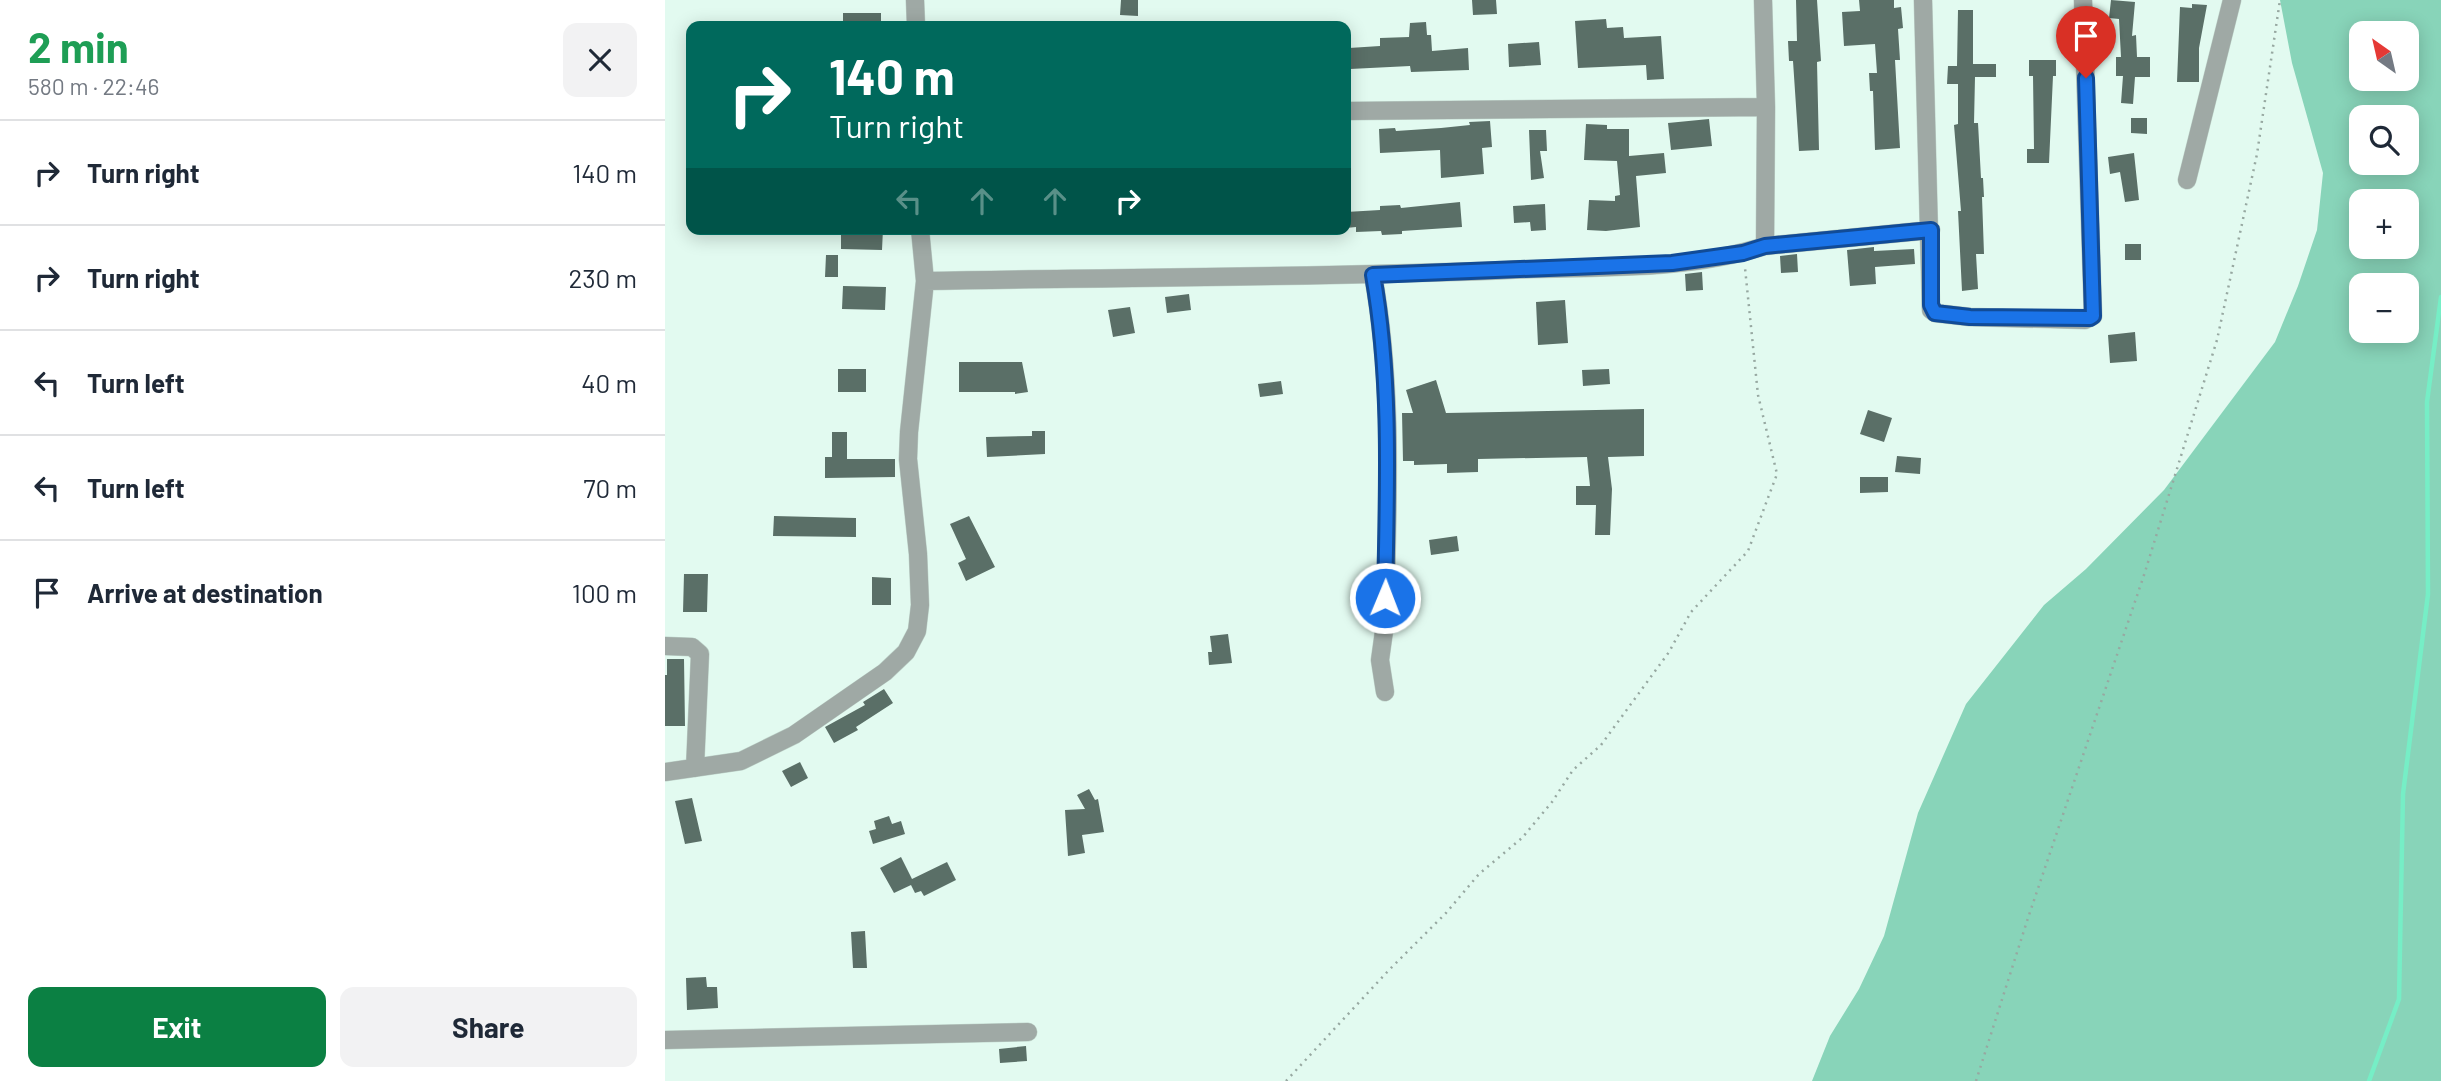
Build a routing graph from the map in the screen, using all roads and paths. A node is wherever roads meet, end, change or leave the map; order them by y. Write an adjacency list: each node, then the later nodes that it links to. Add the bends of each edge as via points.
1 (915, 0): 7 (street)
2 (1763, 0): 8 (street)
3 (1923, 0): 11 (street)
4 (2083, 0): 11 (street, via 2093,316 2085,320 2032,319 1935,313 1931,305)
5 (2232, 0): 10 (street)
6 (2280, 0): 24 (path, via 2257,154 2217,340)
7 (916, 21)
8 (1766, 107): 9 (street); 13 (street)
9 (1351, 111)
10 (2187, 180)
11 (1931, 230): 13 (street)
12 (921, 235): 16 (street)
13 (1765, 246): 14 (street)
14 (1743, 253): 15 (street, via 1655,264); 23 (path, via 1758,395 1777,474 1748,551 1691,612 1669,652 1601,745 1573,770 1522,838 1479,874)
15 (1373, 275): 16 (street); 18 (street, via 1386,388 1385,624 1380,660)
16 (925, 281): 19 (street, via 908,445 918,554 917,631 906,652 885,672 794,735 741,761)
17 (665, 646): 19 (street, via 692,647 700,654)
18 (1385, 692)
19 (695, 768): 20 (street)
20 (665, 772)
21 (1028, 1032): 22 (street)
22 (665, 1041)
23 (1286, 1081)
24 (1976, 1081)

